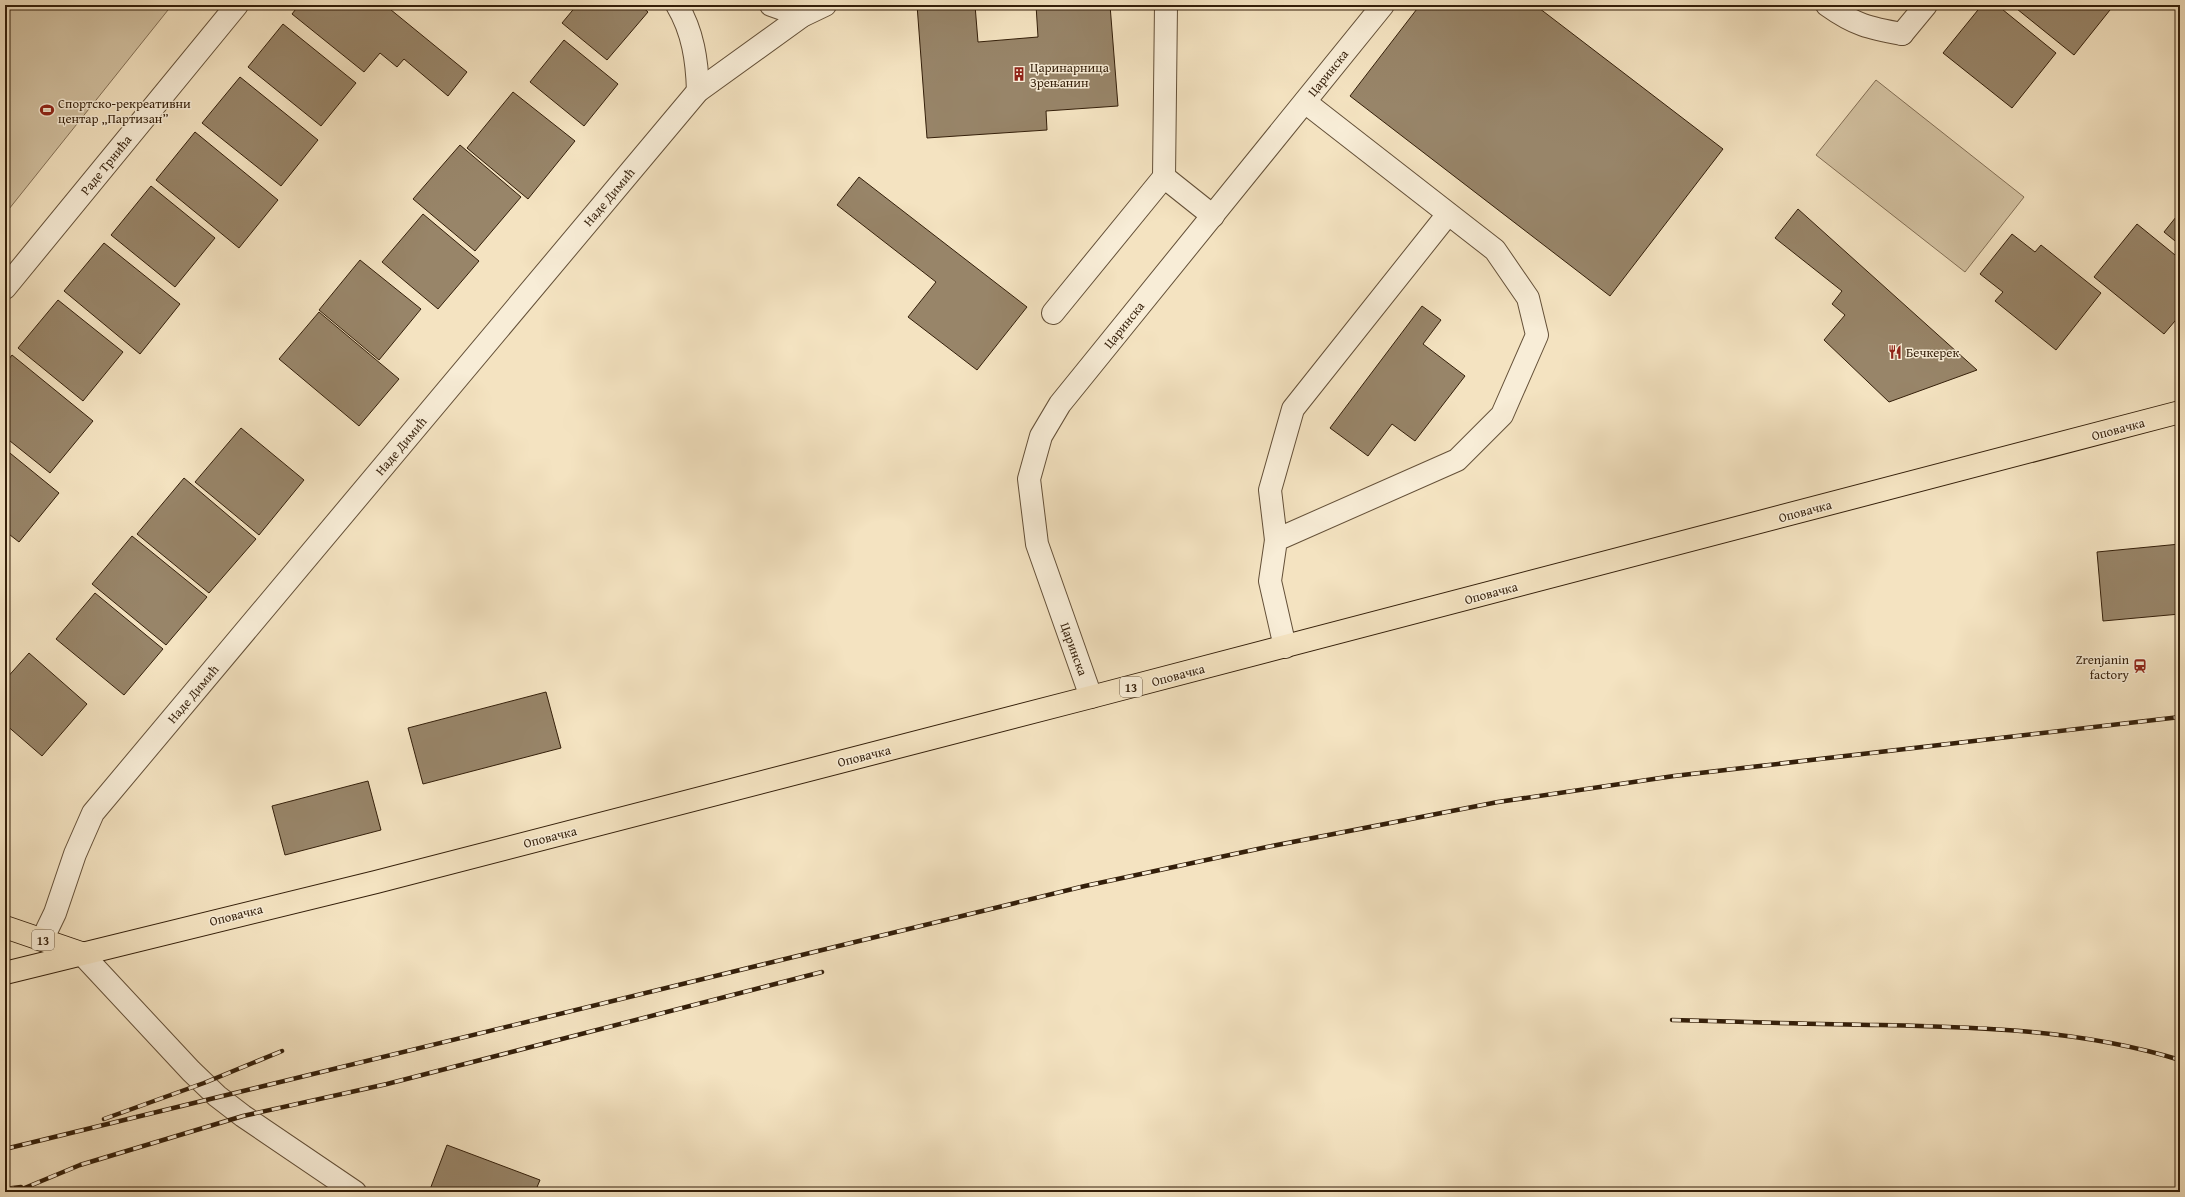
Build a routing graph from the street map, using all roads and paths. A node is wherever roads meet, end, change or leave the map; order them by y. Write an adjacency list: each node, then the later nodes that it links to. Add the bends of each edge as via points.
1 (237, 5): 15 (street, Раде Трнића)
2 (676, 5): 10 (street, via 686,20 697,58)
3 (771, 5): 9 (street)
4 (825, 5): 9 (street, Наде Димић)
5 (1166, 5): 12 (street)
6 (1383, 5): 11 (street, Царинска)
7 (1827, 5): 8 (street, via 1866,28 1902,34)
8 (1926, 5)
9 (802, 16): 10 (street, Наде Димић)
10 (698, 91): 22 (street, Наде Димић, via 93,813 75,854 55,913)
11 (1305, 102): 13 (street); 14 (street, Царинска)
12 (1164, 177): 14 (street); 16 (street)
13 (1448, 214): 18 (street, via 1293,409 1270,490); 18 (street, via 1494,250 1528,298 1537,335 1502,415 1457,460)
14 (1213, 216): 20 (street, Царинска, via 1060,404 1041,436 1029,479 1037,544)
15 (5, 288)
16 (1053, 313)
17 (2180, 412): 19 (main road, Оповачка / 13)
18 (1276, 540): 19 (street, via 1270,581)
19 (1285, 647): 20 (main road, Оповачка / 13)
20 (1091, 697): 23 (main road, Оповачка / 13, via 391,878)
21 (5, 927): 22 (main road, 13)
22 (42, 940): 23 (main road, 13)
23 (81, 953): 24 (main road, 13); 25 (street, via 217,1096)
24 (5, 973)
25 (355, 1192)

